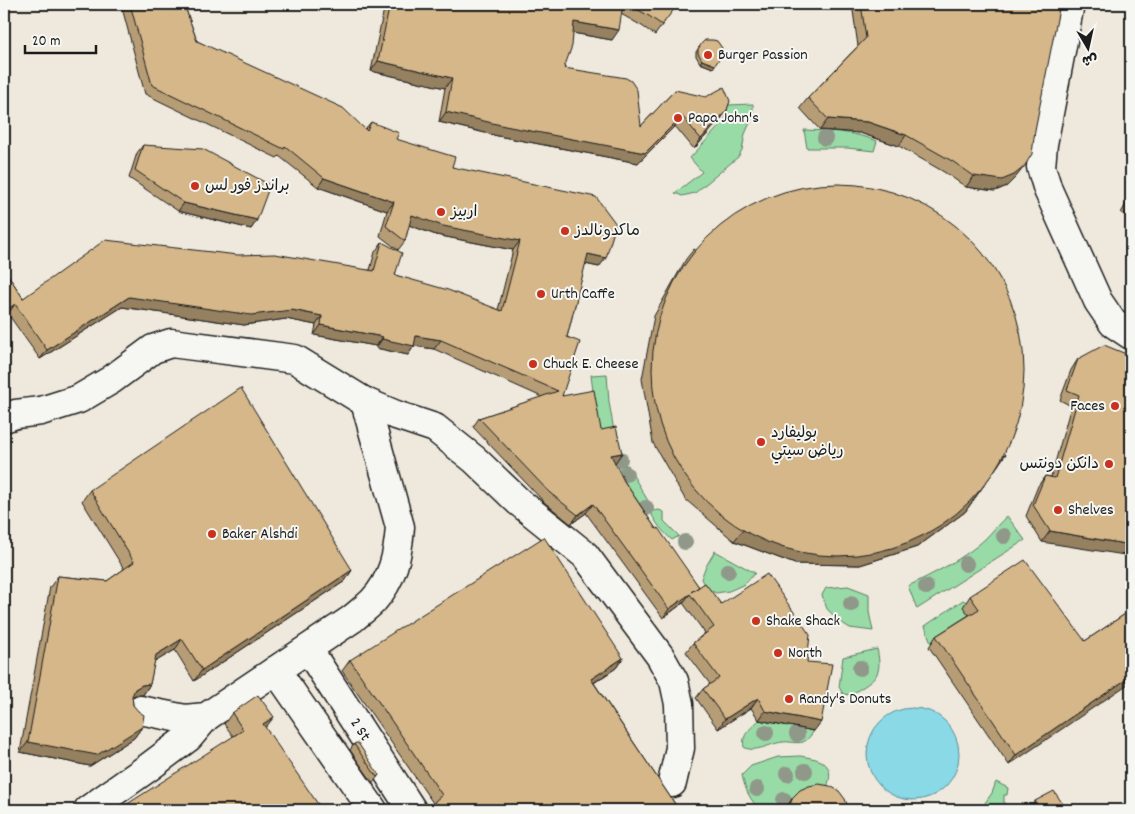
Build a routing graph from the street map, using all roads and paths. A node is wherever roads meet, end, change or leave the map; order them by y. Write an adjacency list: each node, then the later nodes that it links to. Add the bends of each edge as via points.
1 (1070, 4): 2 (street, via 1041,167 1048,190 1098,301 1113,323)
2 (1131, 336)
3 (365, 402): 4 (street, via 295,359 171,343 153,349 79,399); 5 (street, via 400,527 399,547 394,567 373,601); 9 (street, via 435,428 585,555 660,656 674,681 679,704 680,748)
4 (4, 418)
5 (308, 649): 6 (street); 12 (street, 2 St)
6 (276, 670): 8 (street); 11 (street)
7 (140, 710): 8 (street, via 185,718)
8 (206, 717): 10 (street, via 189,737)
9 (672, 783)
10 (88, 810)
11 (373, 810)
12 (412, 810)

